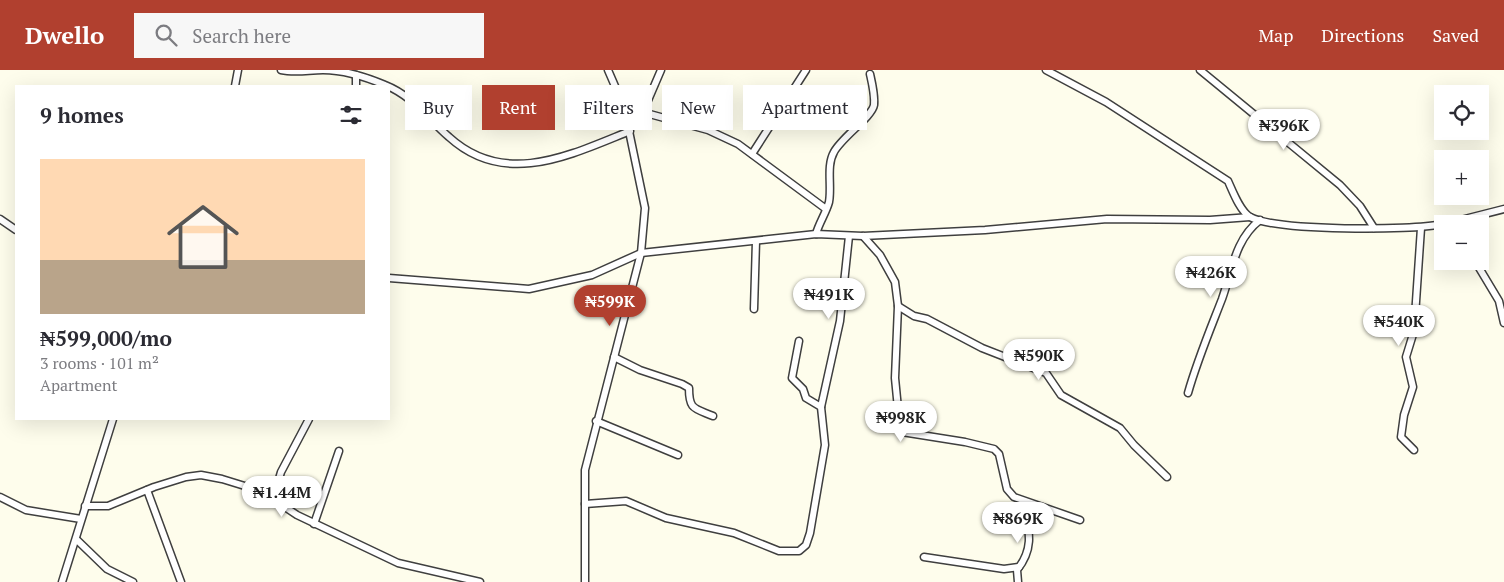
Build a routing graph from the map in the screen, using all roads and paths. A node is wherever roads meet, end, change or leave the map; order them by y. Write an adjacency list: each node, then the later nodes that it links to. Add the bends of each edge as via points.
1 (238, 70): 10 (street)
2 (281, 70): 9 (street, via 324,70)
3 (608, 70): 13 (street)
4 (661, 70): 15 (street)
5 (806, 70): 18 (street)
6 (1046, 70): 22 (street, via 1106,102 1228,181)
7 (1200, 70): 26 (street, via 1340,185 1360,206)
8 (870, 74): 19 (street, via 874,103 866,118 853,128 834,152)
9 (356, 75): 11 (street); 12 (street)
10 (235, 85)
11 (356, 85)
12 (387, 85)
13 (615, 85)
14 (390, 87): 17 (street, via 410,99 462,149 504,164 529,164 570,155)
15 (652, 90)
16 (652, 115): 18 (street, via 708,130)
17 (630, 131): 33 (street, via 645,208)
18 (752, 154): 19 (street)
19 (826, 209): 29 (street)
20 (1504, 209): 21 (street)
21 (1481, 215)
22 (1250, 217): 24 (street); 31 (street, via 1107,219)
23 (0, 219): 28 (street)
24 (1260, 220): 26 (street); 41 (street, via 1251,226 1232,262)
25 (1434, 226): 27 (street)
26 (1374, 228): 27 (street)
27 (1421, 228): 47 (street, via 1414,332 1406,357 1414,387 1404,415 1401,437)
28 (15, 229)
29 (816, 234): 30 (street); 32 (street)
30 (849, 236): 31 (street); 42 (street, via 840,321)
31 (863, 236): 36 (street, via 890,270)
32 (756, 241): 33 (street); 37 (street)
33 (641, 253): 35 (street, via 592,275 529,288); 40 (street)
34 (1480, 270): 38 (street, via 1498,301)
35 (390, 278)
36 (898, 306): 50 (street, via 982,348 1046,373 1061,395 1120,428); 54 (street, via 895,378 900,428 906,434 939,437 994,449 999,454 1007,489)
37 (754, 309)
38 (1504, 324)
39 (799, 341): 42 (street, via 792,378 803,389 806,398)
40 (614, 357): 43 (street, via 653,376 682,384 688,388 689,403 693,408); 46 (street)
41 (1188, 394)
42 (820, 407): 55 (street, via 825,430 822,468 810,534 806,545 799,551 780,551 734,533 666,518 626,501)
43 (713, 416)
44 (113, 420): 56 (street)
45 (308, 420): 53 (street, via 281,472)
46 (596, 421): 49 (street); 55 (street, via 585,470)
47 (1414, 450)
48 (339, 451): 59 (street)
49 (678, 454)
50 (1167, 477)
51 (148, 490): 53 (street, via 201,475 248,487); 56 (street, via 108,506); 65 (street)
52 (0, 497): 57 (street, via 26,510)
53 (273, 499): 59 (street)
54 (1023, 501): 58 (street); 62 (street, via 1031,535 1024,562)
55 (585, 504): 67 (street)
56 (85, 506): 57 (street)
57 (81, 519): 60 (street)
58 (1080, 520)
59 (314, 524): 66 (street, via 398,562)
60 (77, 540): 63 (street); 64 (street, via 107,569)
61 (924, 557): 62 (street, via 1004,569)
62 (1019, 568): 68 (street)
63 (62, 582)
64 (133, 582)
65 (181, 582)
66 (480, 582)
67 (585, 582)
68 (1018, 582)

